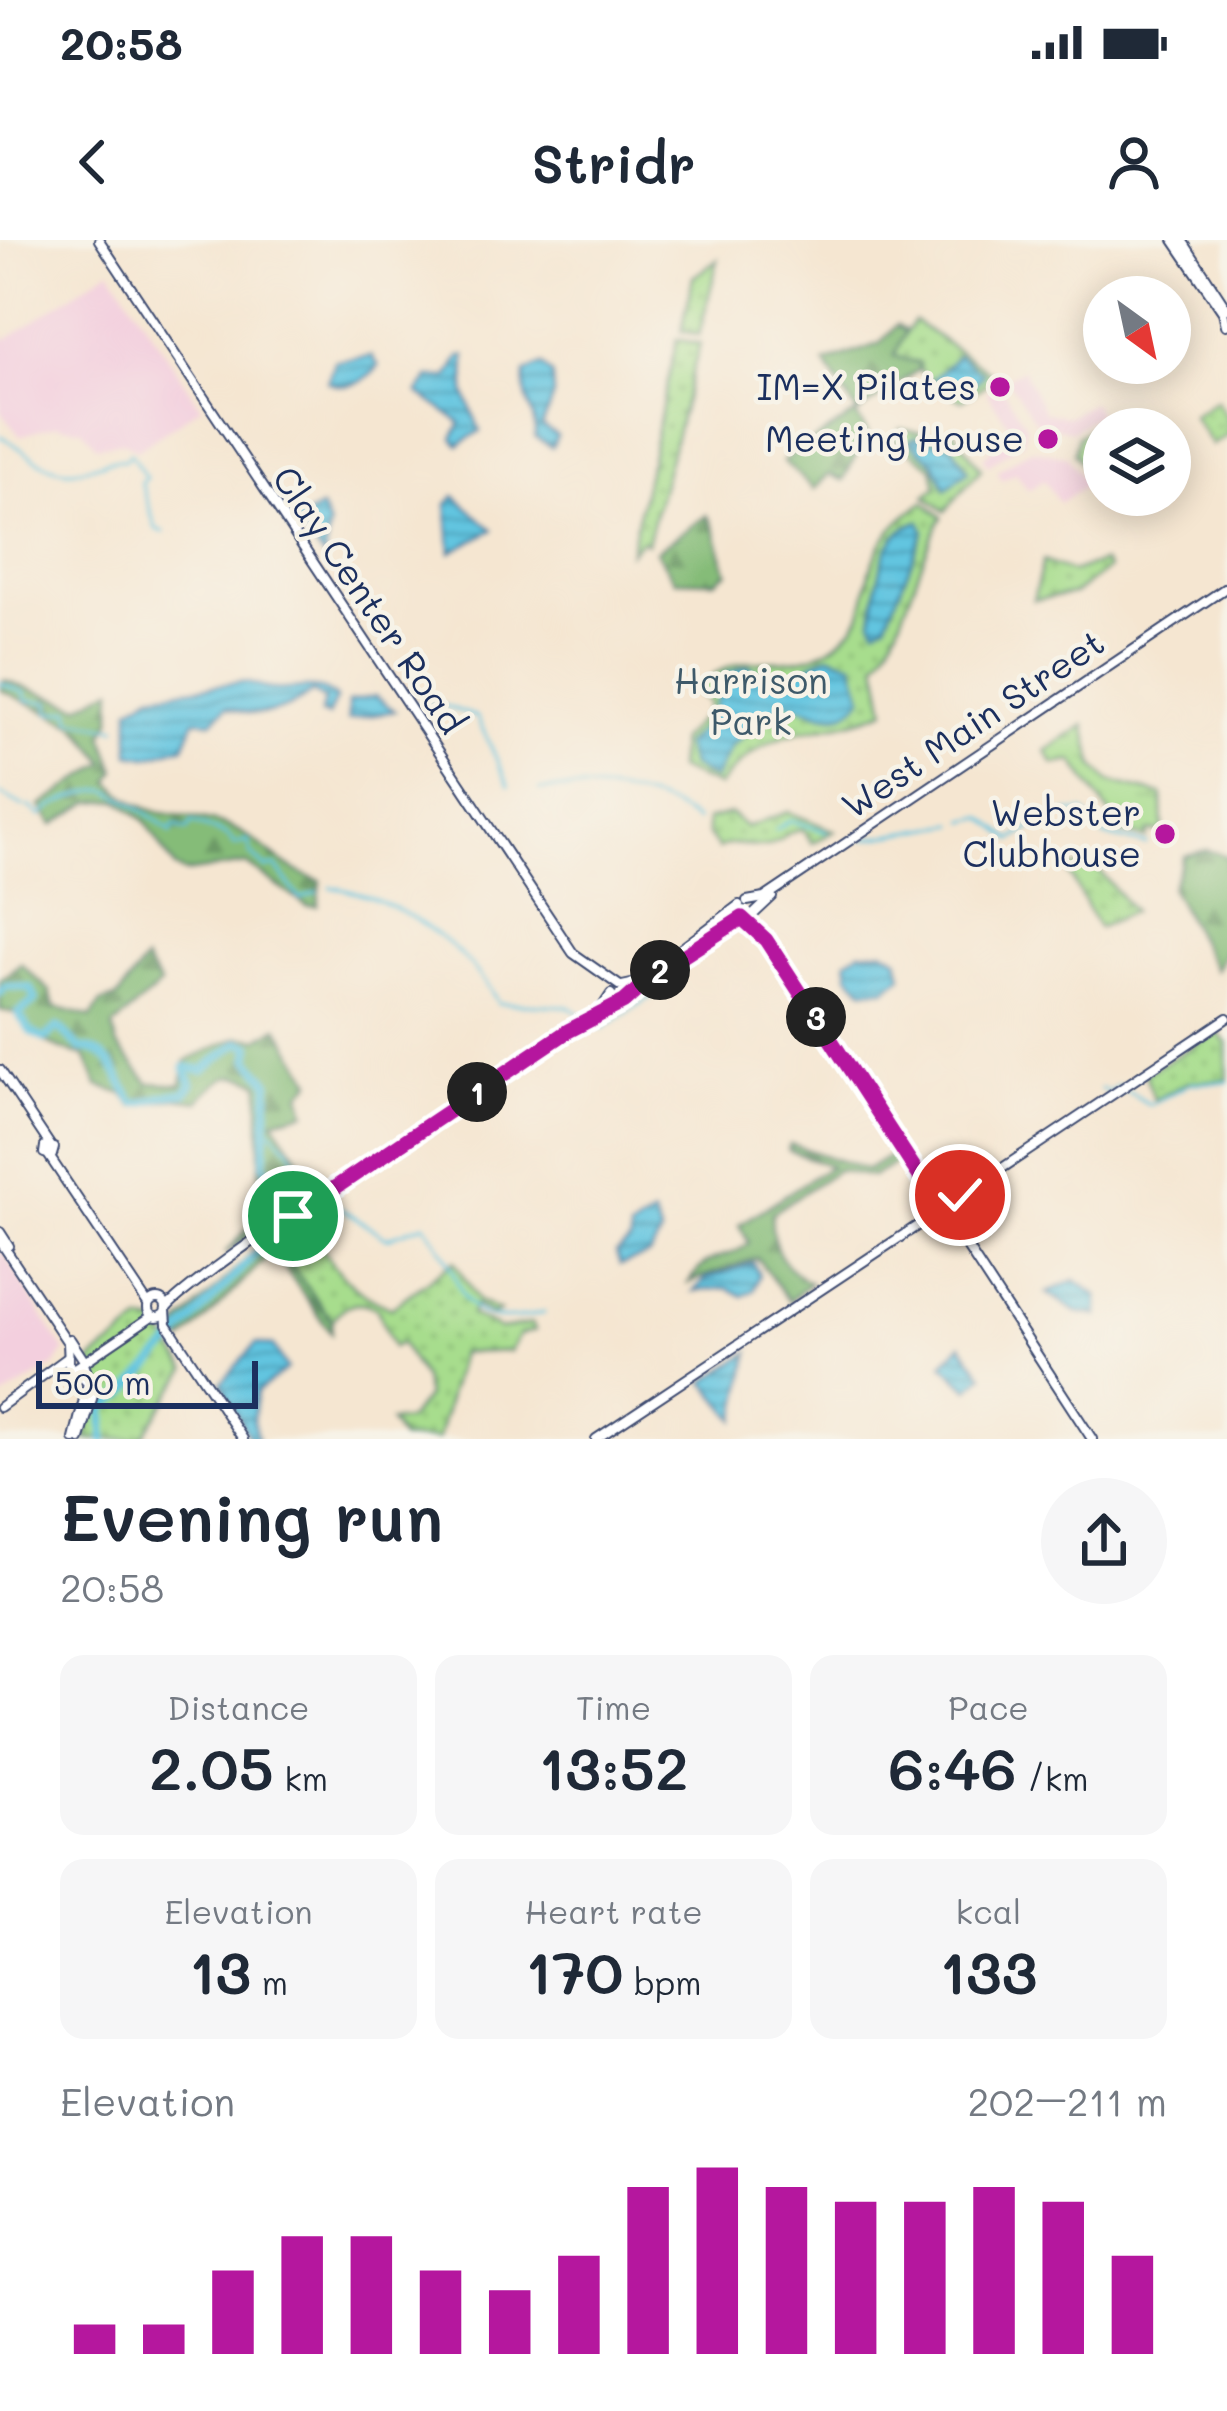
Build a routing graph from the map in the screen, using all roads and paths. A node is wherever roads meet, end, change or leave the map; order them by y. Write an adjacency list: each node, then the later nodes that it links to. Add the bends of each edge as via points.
1 (99, 240): 10 (street, Clay Center Road, via 573,953)
2 (1178, 240): 3 (street); 4 (street)
3 (1227, 309)
4 (1226, 326)
5 (1227, 590): 6 (street, West Main Street, via 761,900); 7 (street, West Main Street)
6 (743, 903): 7 (street); 8 (street); 10 (street, West Main Street, via 638,982)
7 (755, 913): 8 (street, West Main Street); 9 (street)
8 (743, 918): 9 (street); 11 (street, West Main Street)
9 (758, 930): 15 (street)
10 (616, 989): 11 (street, Clay Center Road); 11 (street); 13 (street, West Main Street)
11 (624, 1001): 13 (street, West Main Street)
12 (1227, 1018): 15 (street)
13 (587, 1020): 17 (street, West Main Street)
14 (0, 1073): 19 (street)
15 (941, 1209): 24 (street); 27 (street)
16 (0, 1232): 22 (street)
17 (264, 1233): 19 (street, West Main Street); 20 (street, West Main Street)
18 (0, 1241): 22 (street)
19 (153, 1307): 20 (street); 21 (street); 22 (street, West Main Street)
20 (166, 1309): 21 (street)
21 (171, 1333): 26 (street)
22 (76, 1360): 23 (street, West Main Street); 25 (street, via 94,1394)
23 (0, 1409)
24 (600, 1437)
25 (77, 1439)
26 (240, 1439)
27 (1089, 1439)

